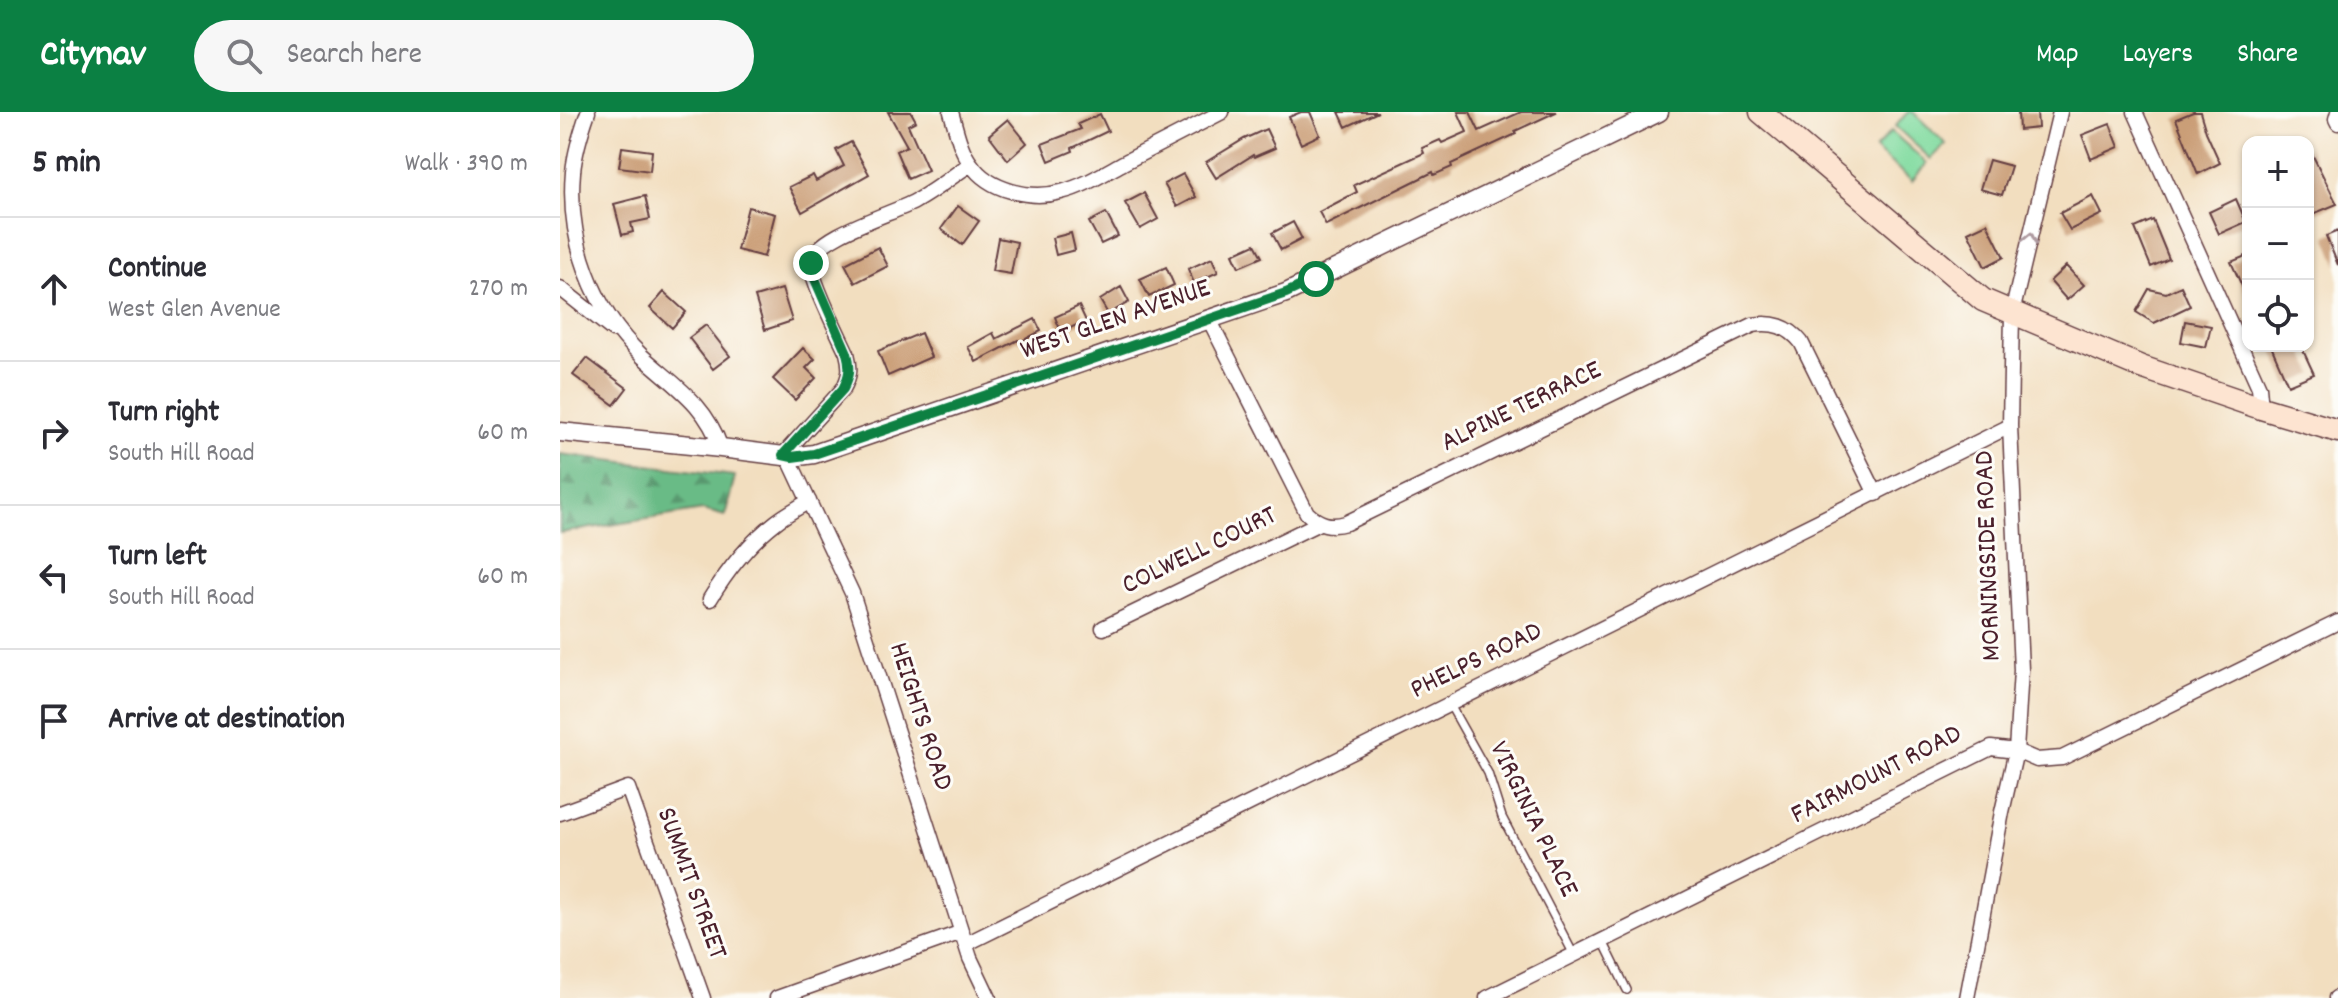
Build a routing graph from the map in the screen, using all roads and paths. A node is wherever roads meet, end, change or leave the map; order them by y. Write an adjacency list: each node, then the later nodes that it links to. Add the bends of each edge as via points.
1 (588, 112): 14 (street, via 573,170 574,224 594,289)
2 (951, 112): 10 (street)
3 (1222, 112): 10 (street, via 1064,192 1013,191)
4 (1659, 112): 13 (street, WEST GLEN AVENUE, via 1286,293)
5 (1761, 112): 12 (main road, via 1983,300)
6 (2060, 112): 12 (street, MORNINGSIDE ROAD, one-way to 6)
7 (2135, 112): 15 (street, via 2259,387)
8 (2338, 112): 9 (street)
9 (2338, 123)
10 (970, 164): 20 (street, via 934,191 846,232 813,255 812,272 847,353 849,378)
11 (560, 288): 14 (street)
12 (2012, 313): 15 (main road, via 2141,367); 16 (street, MORNINGSIDE ROAD)
13 (1209, 319): 20 (street, WEST GLEN AVENUE, via 814,454); 23 (street, via 1307,513)
14 (631, 345): 19 (street, via 707,416)
15 (2261, 408): 17 (main road)
16 (2010, 426): 21 (street, PHELPS ROAD); 28 (street, MORNINGSIDE ROAD, via 2021,670)
17 (2338, 431)
18 (560, 432): 19 (street, WEST GLEN AVENUE)
19 (721, 448): 20 (street, WEST GLEN AVENUE)
20 (786, 456): 22 (street, HEIGHTS ROAD)
21 (1876, 494): 23 (street, ALPINE TERRACE, via 1801,342 1789,330 1766,323 1346,523); 27 (street, PHELPS ROAD)
22 (809, 501): 24 (street, via 757,539); 30 (street, HEIGHTS ROAD, via 852,593)
23 (1319, 523): 26 (street, COLWELL COURT)
24 (710, 599)
25 (2338, 622): 28 (street, FAIRMOUNT ROAD, via 2062,758 2037,760)
26 (1103, 628)
27 (1450, 705): 30 (street, PHELPS ROAD); 32 (lane, VIRGINIA PLACE)
28 (2016, 751): 31 (street, FAIRMOUNT ROAD, via 1991,748); 38 (street, MORNINGSIDE ROAD)
29 (560, 813): 34 (street, SUMMIT STREET, via 628,788)
30 (964, 938): 35 (street, PHELPS ROAD); 36 (street, HEIGHTS ROAD)
31 (1603, 941): 32 (street, FAIRMOUNT ROAD); 33 (lane)
32 (1574, 955): 37 (street, FAIRMOUNT ROAD)
33 (1627, 990)
34 (703, 998)
35 (777, 998)
36 (989, 998)
37 (1487, 998)
38 (1967, 998)

